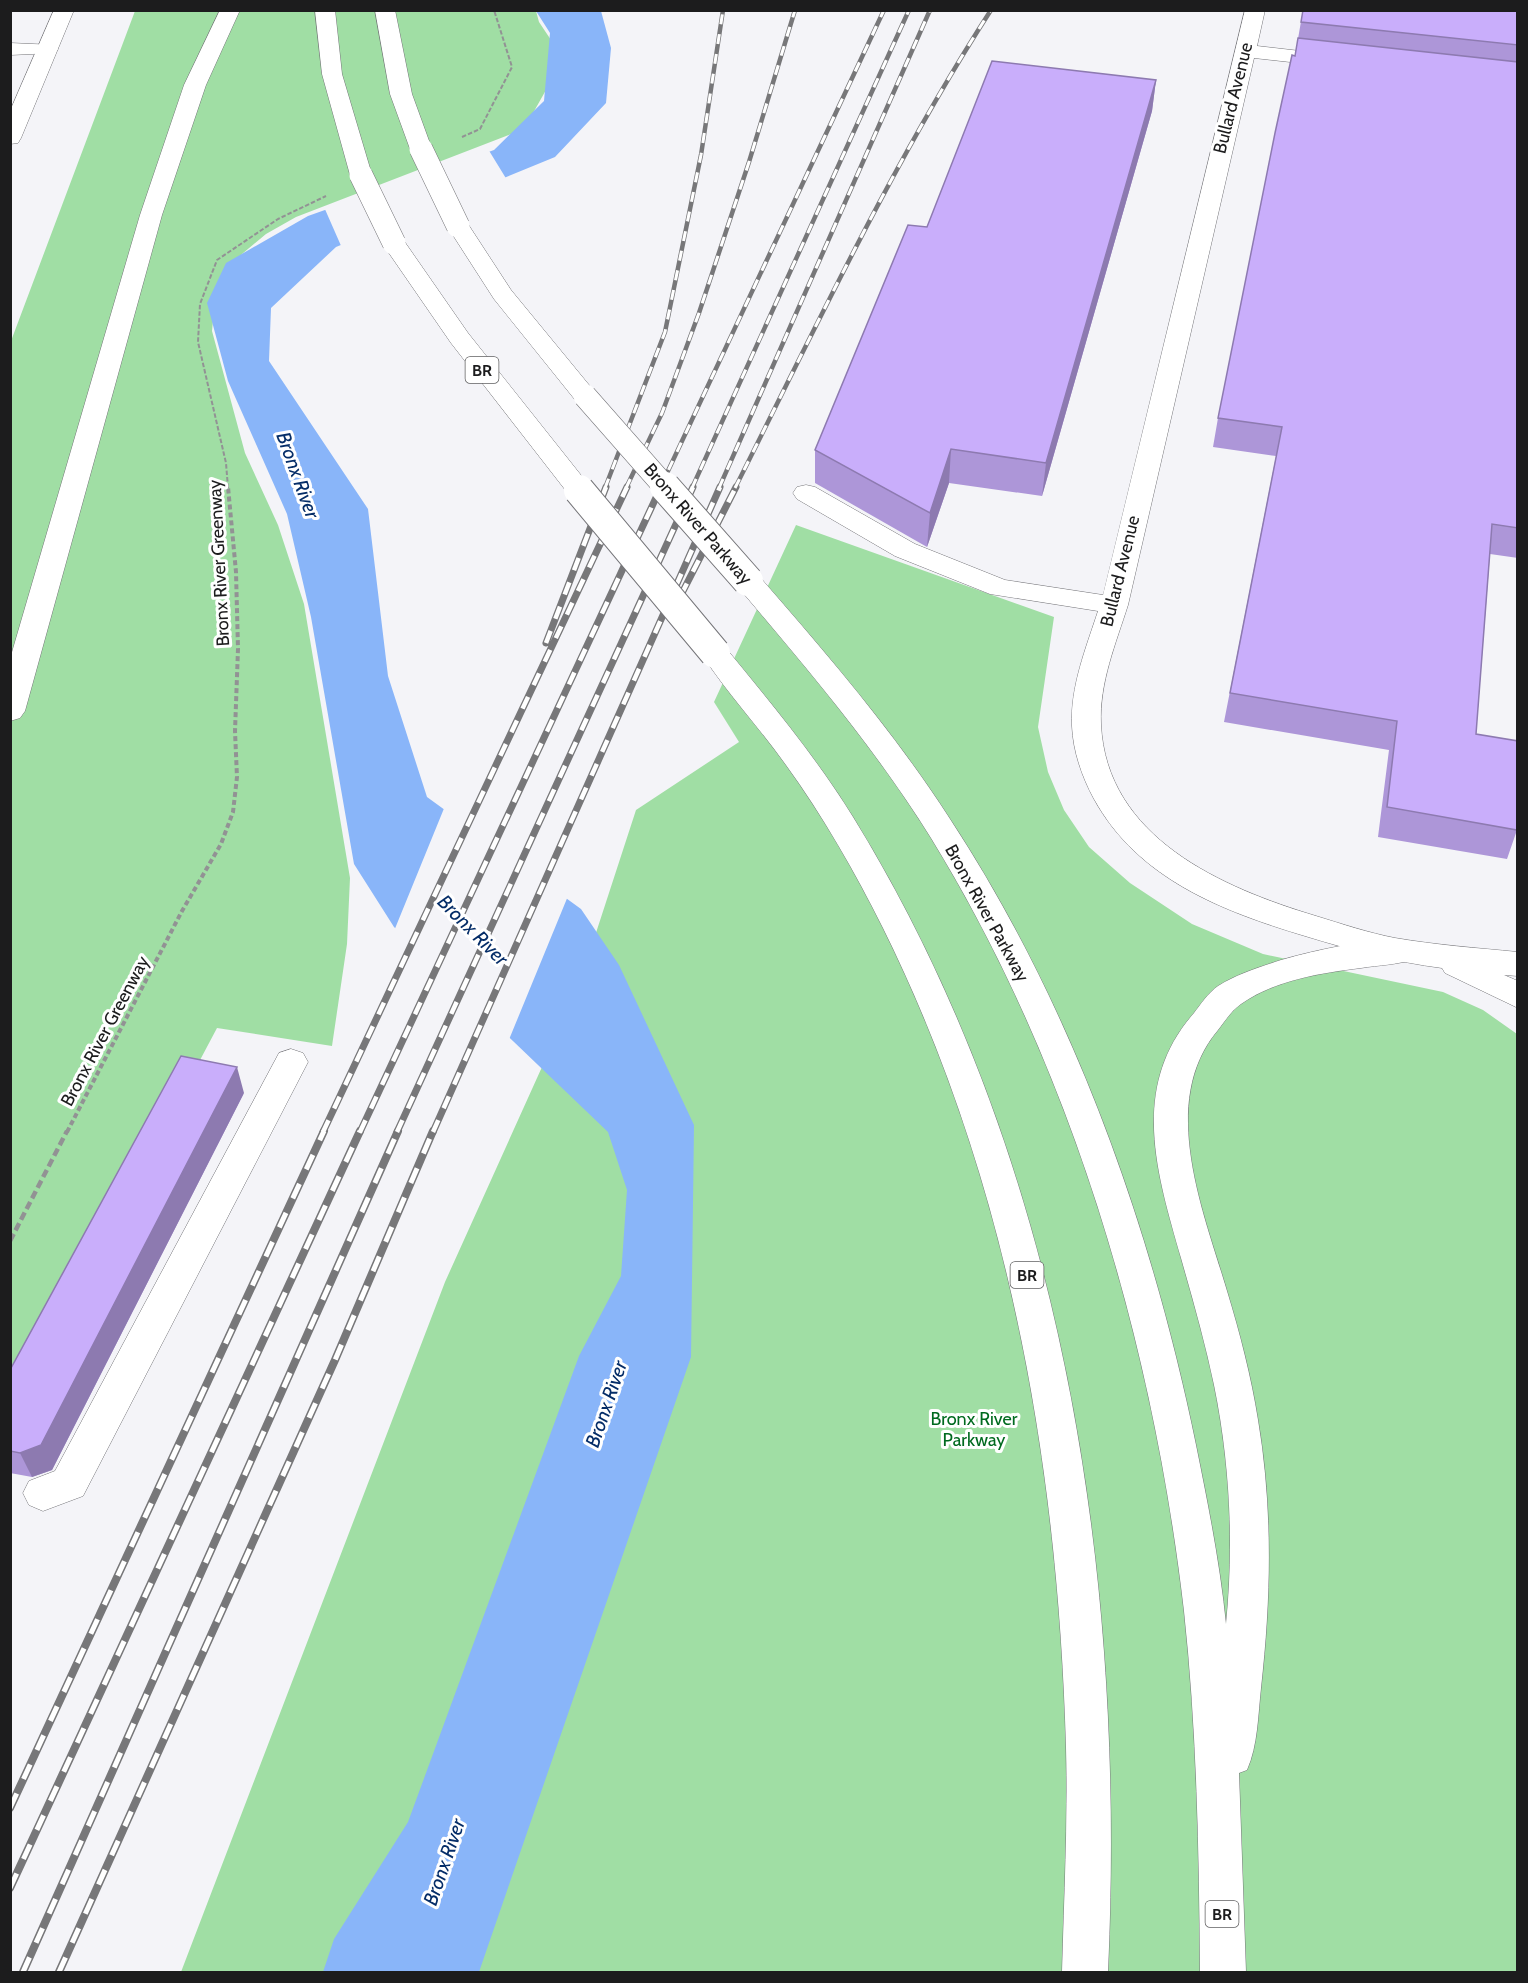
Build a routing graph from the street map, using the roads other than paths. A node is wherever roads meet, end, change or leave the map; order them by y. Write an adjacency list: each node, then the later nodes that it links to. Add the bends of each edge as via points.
1 (64, 10): 7 (main road)
2 (230, 10): 13 (main road, via 195,85 151,215)
3 (325, 10): 20 (main road, BR, bridge, via 332,74 361,176 394,243 465,348 801,763 881,893 946,1025 1004,1189 1028,1279 1050,1375 1067,1484 1086,1721 1088,1858)
4 (385, 10): 19 (main road, Bronx River Parkway / BR, bridge, via 401,94 421,149 458,226 502,294 877,736 962,864 1036,1006 1106,1177 1162,1370 1201,1594)
5 (1255, 10): 8 (main road, Bullard Avenue)
6 (10, 49): 7 (main road)
7 (48, 49): 10 (main road)
8 (1244, 51): 9 (main road); 12 (main road, Bullard Avenue)
9 (1351, 63)
10 (10, 138)
11 (806, 493): 12 (main road, via 905,550 1000,588)
12 (1114, 605): 14 (main road, Bullard Avenue, via 1091,678 1088,741 1106,793 1137,838 1195,882 1231,899 1272,915)
13 (10, 711)
14 (1418, 952): 15 (main road); 16 (main road); 19 (main road, via 1342,958 1266,977 1228,996 1183,1053 1176,1074 1171,1137 1175,1169 1239,1420 1250,1541 1249,1597)
15 (1518, 964)
16 (1518, 996)
17 (291, 1062): 18 (main road, via 69,1484)
18 (43, 1493)
19 (1222, 1856): 21 (main road, Bronx River Parkway / BR)
20 (1084, 1972)
21 (1223, 1972)

